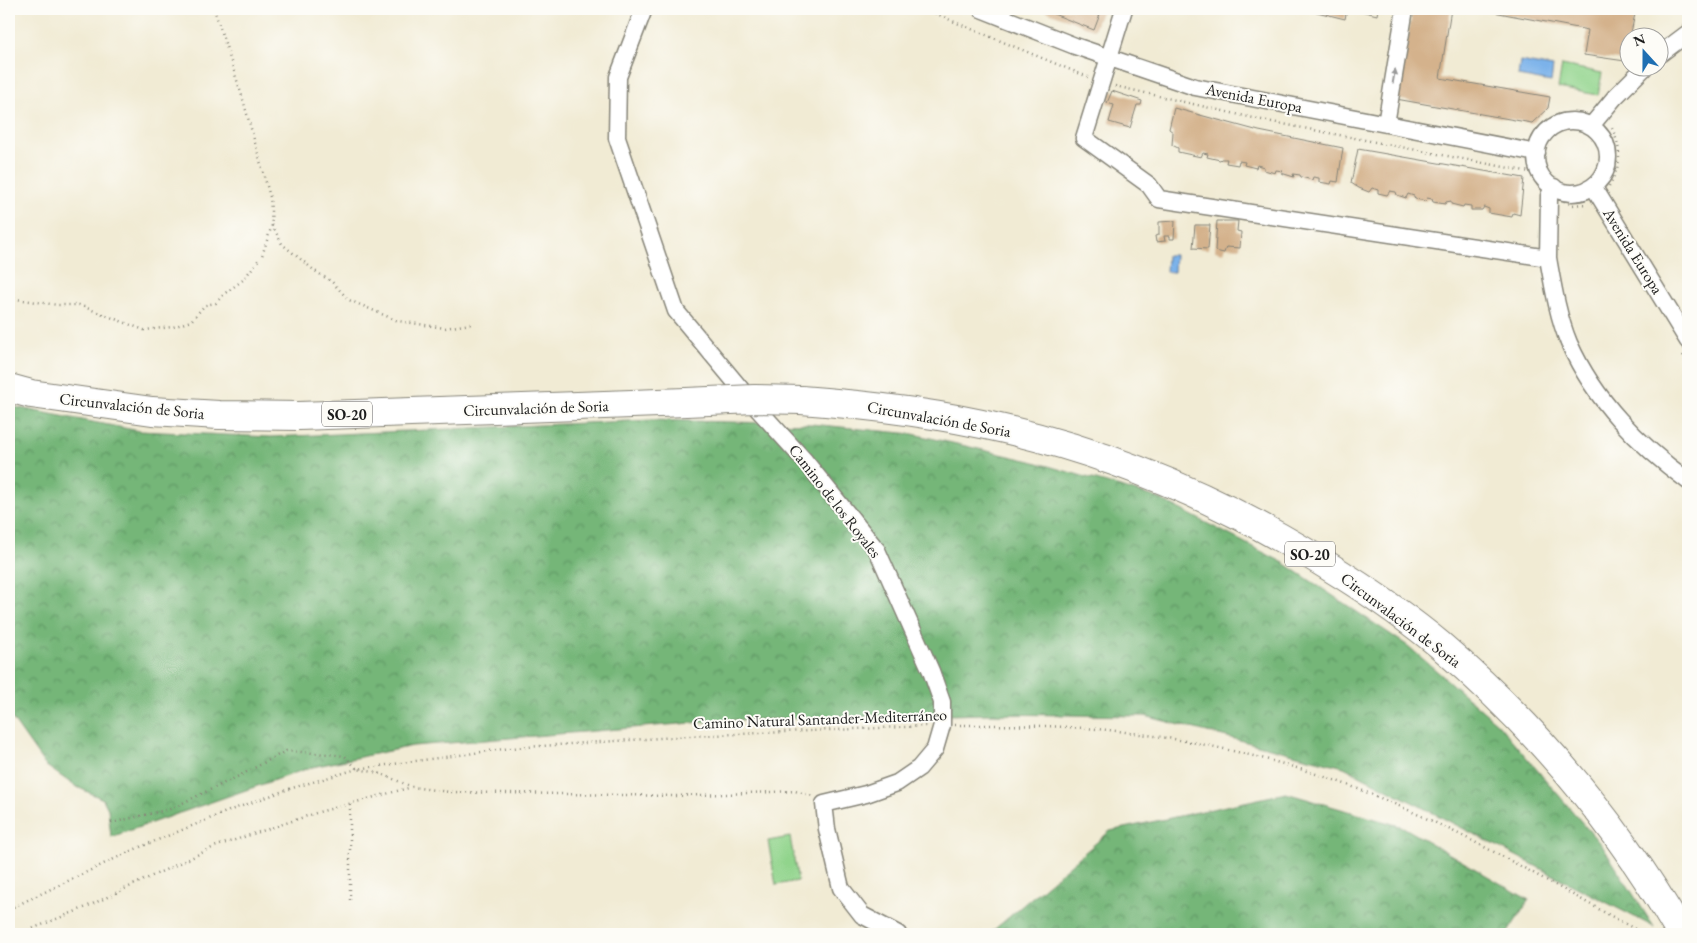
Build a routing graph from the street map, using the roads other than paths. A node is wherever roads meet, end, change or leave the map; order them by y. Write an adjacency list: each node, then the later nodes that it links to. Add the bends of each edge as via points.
1 (644, 9): 18 (street, Camino de los Royales, via 618,76 617,138 676,311 877,550 942,702 942,725 935,749 919,768 897,783 824,804 841,888 862,914)
2 (981, 9): 7 (street, Avenida Europa)
3 (1124, 9): 7 (street)
4 (1405, 9): 9 (street, one-way to 4)
5 (1688, 33): 6 (street)
6 (1670, 46)
7 (1109, 58): 9 (street, Avenida Europa, via 1195,87); 14 (street, via 1084,138 1149,185 1159,199)
8 (1634, 78): 10 (street)
9 (1386, 124): 11 (street, Avenida Europa)
10 (1591, 126): 11 (street, via 1578,121 1556,125 1546,132); 13 (street, via 1605,142 1608,154)
11 (1537, 153): 12 (street, via 1540,172)
12 (1552, 190): 13 (street); 14 (street)
13 (1597, 193): 15 (street, Avenida Europa)
14 (1548, 258): 17 (street, via 1569,342 1587,379 1630,432 1658,459)
15 (1686, 348)
16 (9, 388): 19 (highway, Circunvalación de Soria / SO-20, bridge, via 152,412 219,415 299,416 801,400 951,417 1006,429 1133,467 1214,502 1274,533 1373,595 1439,644 1508,708 1552,755 1600,813 1655,890)
17 (1688, 481)
18 (898, 934)
19 (1681, 934)

